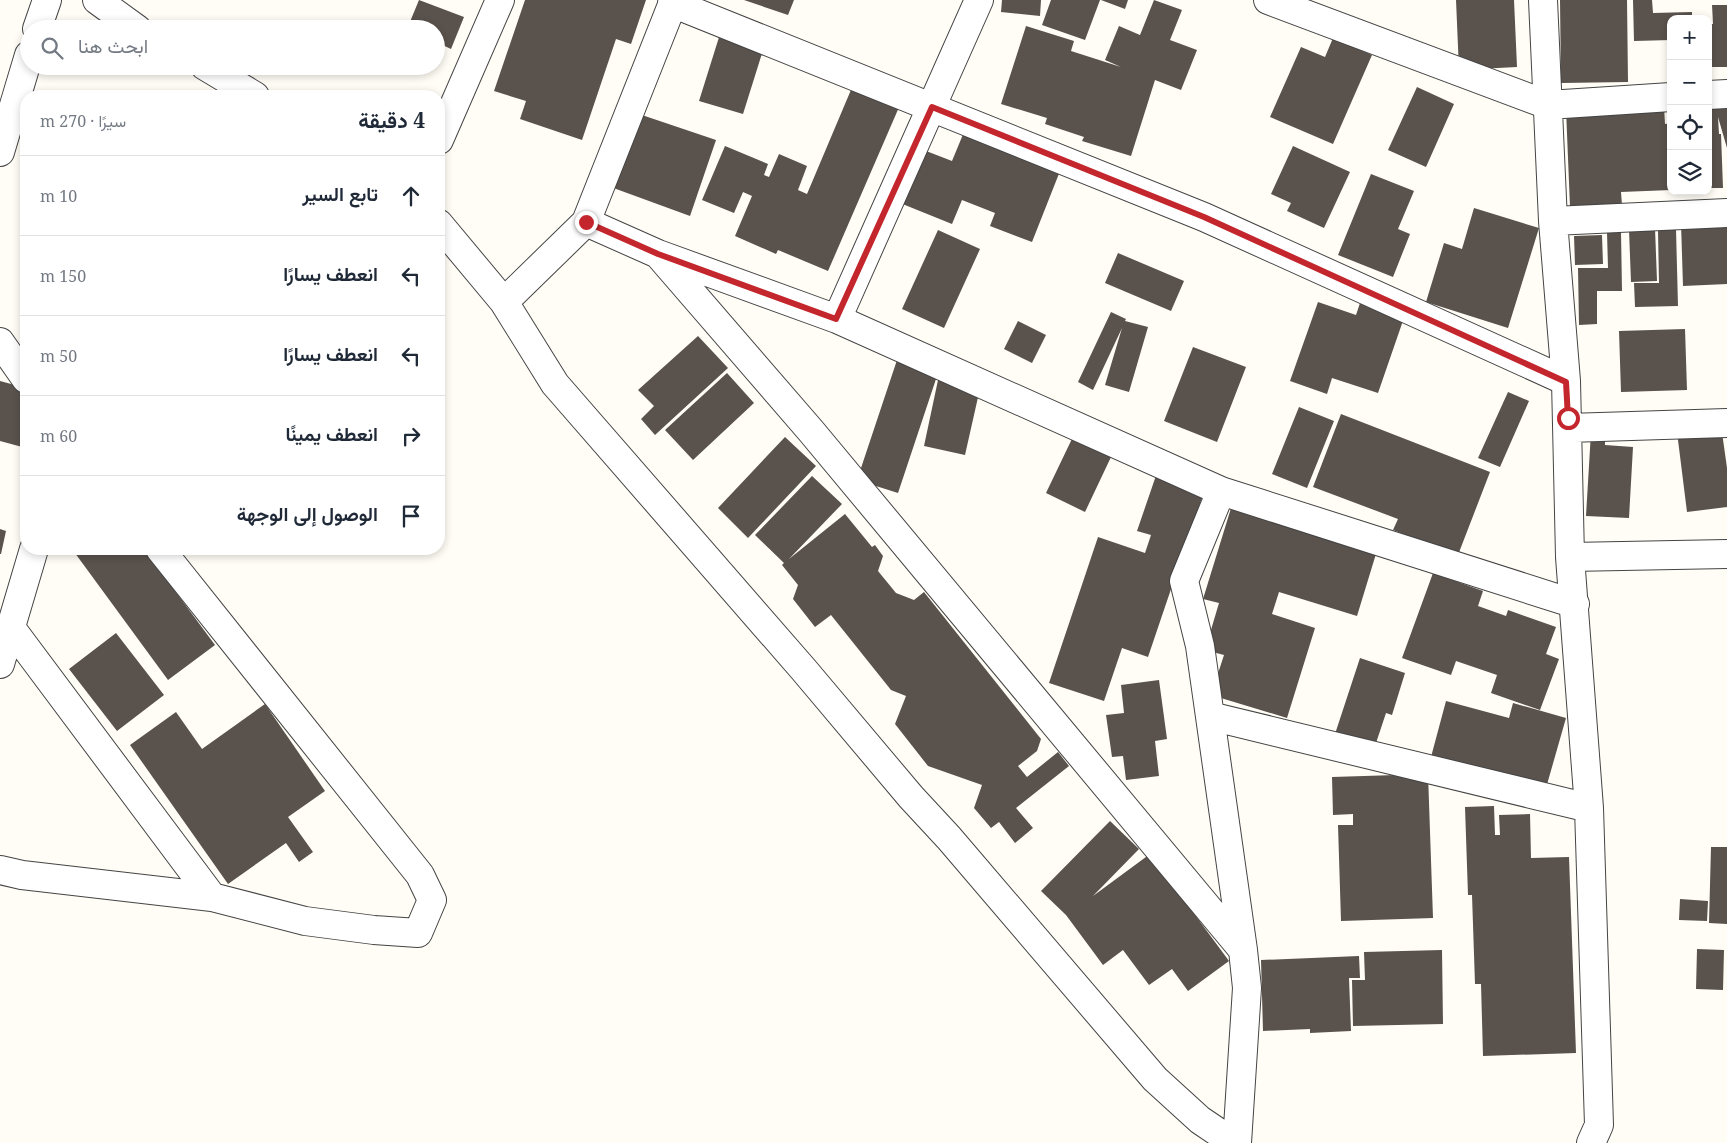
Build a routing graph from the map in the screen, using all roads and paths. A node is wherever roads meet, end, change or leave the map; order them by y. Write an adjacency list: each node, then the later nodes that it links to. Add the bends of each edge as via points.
1 (47, 0): 8 (street)
2 (98, 0): 9 (street)
3 (500, 0): 18 (street)
4 (979, 0): 17 (street)
5 (1268, 0): 16 (street)
6 (1543, 0): 16 (street)
7 (673, 1): 17 (street); 22 (street)
8 (40, 20)
9 (125, 20)
10 (23, 75): 19 (street)
11 (219, 75): 12 (street)
12 (245, 90)
13 (1727, 94): 14 (street)
14 (1712, 95)
15 (1667, 98): 16 (street)
16 (1548, 105): 21 (street)
17 (932, 107): 26 (street); 29 (street, via 1204,217)
18 (445, 126)
19 (0, 152)
20 (1727, 214): 21 (street)
21 (1553, 221): 29 (street)
22 (586, 222): 24 (street); 25 (street)
23 (445, 231): 25 (street)
24 (658, 254): 26 (street); 44 (street, via 811,431)
25 (504, 302): 45 (street, via 555,384 1155,1079 1200,1120)
26 (836, 319): 32 (street)
27 (0, 342): 28 (street)
28 (20, 371)
29 (1566, 382): 31 (street)
30 (1727, 423): 31 (street)
31 (1568, 428): 36 (street)
32 (1221, 491): 37 (street); 40 (street, via 1184,580 1200,646)
33 (1727, 554): 36 (street)
34 (32, 555): 38 (street)
35 (165, 555): 43 (street, via 420,874 432,900 418,933 305,921)
36 (1570, 557): 37 (street)
37 (1575, 604): 41 (street)
38 (11, 628): 39 (street); 43 (street)
39 (0, 664)
40 (1210, 716): 41 (street); 44 (street)
41 (1589, 808): 46 (street, via 1600,1125)
42 (0, 870): 43 (street)
43 (212, 897)
44 (1243, 950): 45 (street, via 1247,988)
45 (1235, 1143)
46 (1591, 1143)

